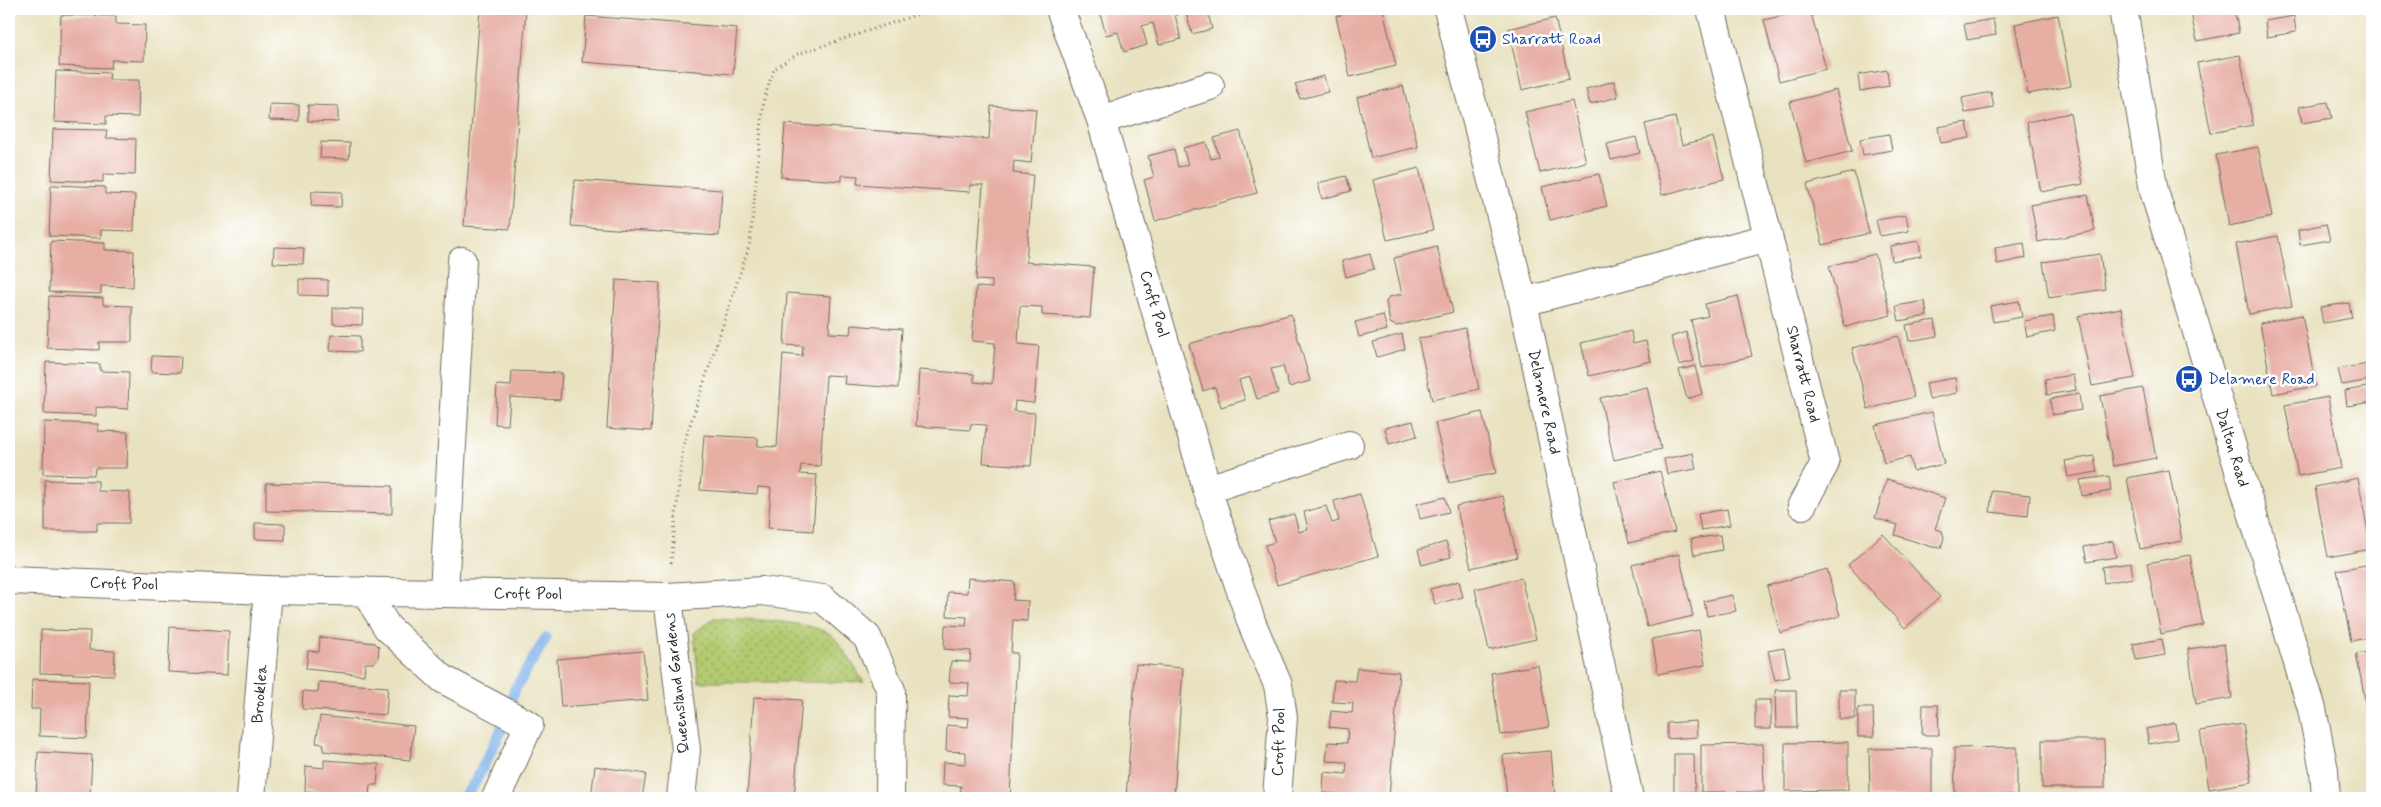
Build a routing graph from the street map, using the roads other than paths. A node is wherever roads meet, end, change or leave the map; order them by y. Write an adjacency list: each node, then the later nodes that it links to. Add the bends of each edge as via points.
1 (1060, 9): 6 (street, Croft Pool)
2 (1448, 9): 9 (street, Delamere Road)
3 (1712, 9): 7 (street, Sharratt Road)
4 (2123, 9): 24 (street, Dalton Road, via 2154,191 2312,709)
5 (1210, 86): 6 (street)
6 (1101, 120): 11 (street, Croft Pool)
7 (1768, 238): 9 (street); 12 (street, Sharratt Road, via 1825,463)
8 (462, 262): 16 (street)
9 (1523, 302): 23 (street, Delamere Road)
10 (1349, 446): 11 (street)
11 (1207, 489): 22 (street, Croft Pool, via 1252,624 1278,685 1283,717)
12 (1802, 505)
13 (9, 580): 14 (street, Croft Pool)
14 (268, 590): 15 (street, Croft Pool); 18 (street, Brooklea)
15 (365, 591): 16 (street, Croft Pool); 19 (street, via 387,627 443,678 529,725)
16 (444, 592): 17 (street, Croft Pool)
17 (668, 597): 20 (street, Queensland Gardens, via 686,750); 21 (street, Croft Pool, via 762,591 823,599 867,637 891,690)
18 (251, 798)
19 (496, 798)
20 (681, 798)
21 (890, 798)
22 (1277, 798)
23 (1629, 798)
24 (2326, 798)

